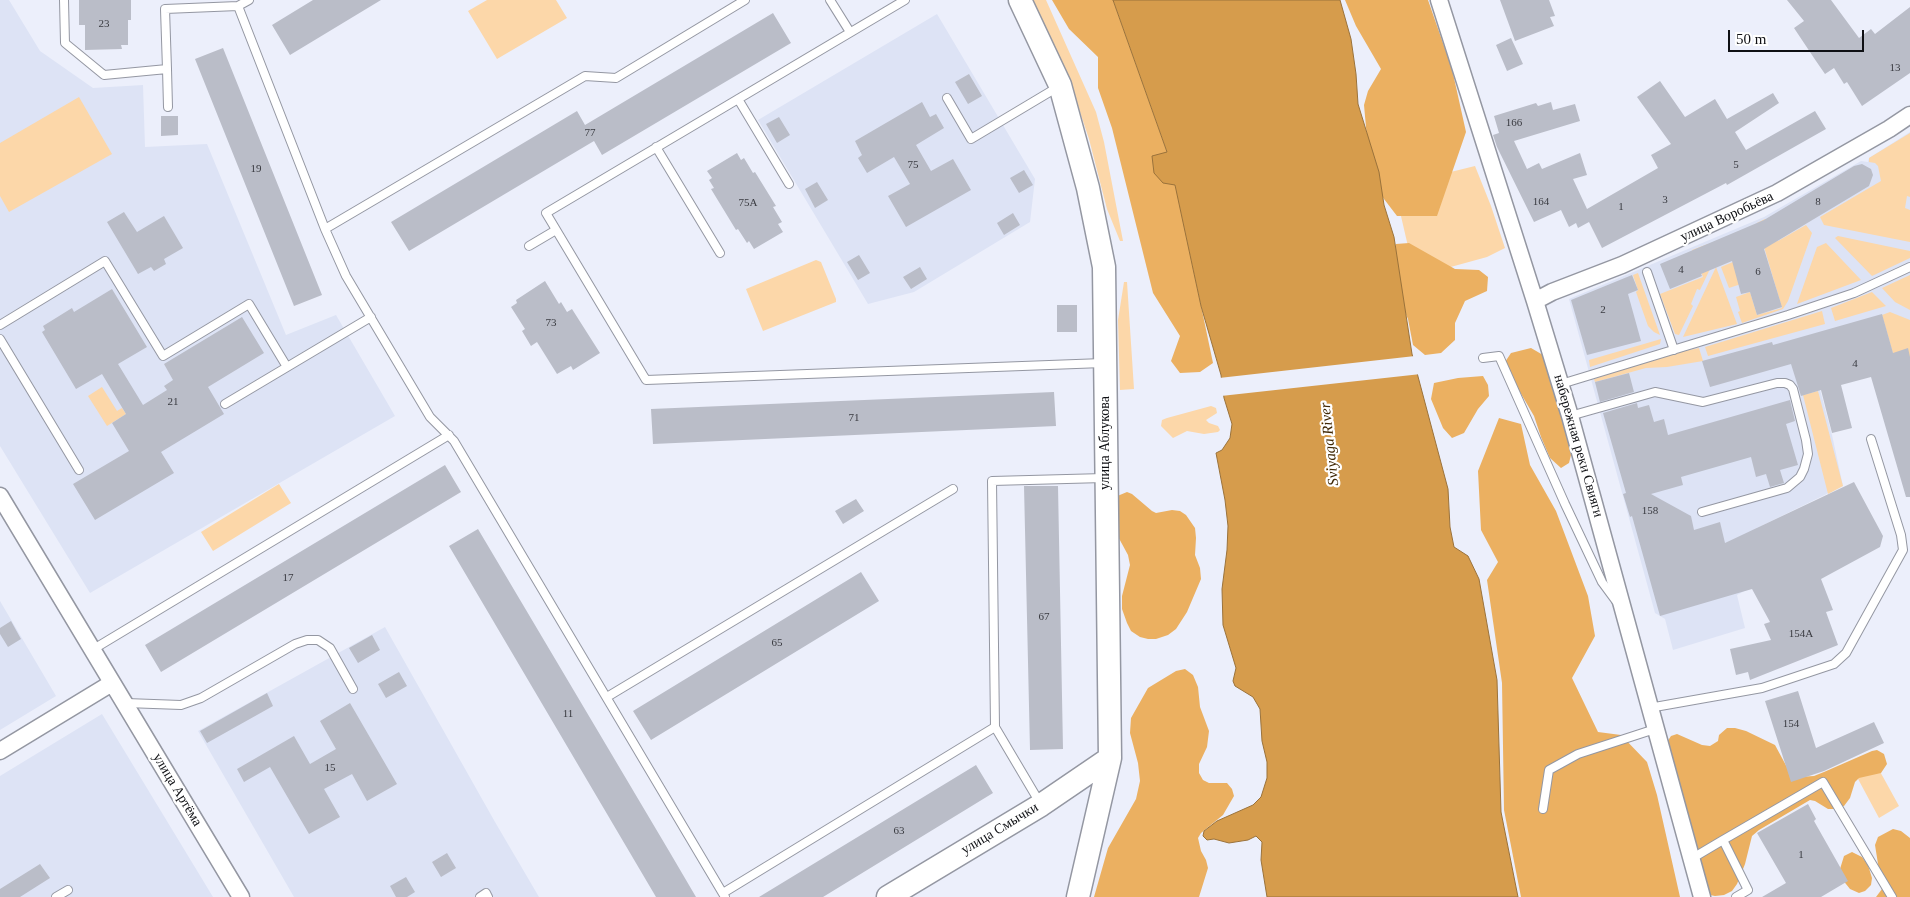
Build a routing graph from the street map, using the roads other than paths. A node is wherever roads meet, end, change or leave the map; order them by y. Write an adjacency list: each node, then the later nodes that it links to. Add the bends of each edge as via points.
1 (64, 0): 12 (lane, via 65,43 104,74)
2 (164, 0): 10 (lane)
3 (249, 0): 9 (lane)
4 (745, 0): 20 (lane, via 616,78 585,76)
5 (830, 0): 11 (lane)
6 (905, 0): 11 (lane)
7 (1020, 0): 13 (street, улица Аблукова)
8 (1439, 0): 26 (street, набережная реки Свияги)
9 (238, 6): 10 (lane); 20 (lane)
10 (165, 9): 12 (lane)
11 (850, 32): 15 (lane)
12 (167, 69): 16 (lane)
13 (1060, 86): 14 (lane, via 971,139); 32 (street, улица Аблукова, via 1086,180 1104,267)
14 (947, 98)
15 (738, 99): 18 (lane); 19 (lane)
16 (168, 107)
17 (1910, 115): 26 (street, улица Воробьёва, via 1777,194 1622,265)
18 (656, 147): 21 (lane, via 546,213); 23 (lane)
19 (789, 184)
20 (325, 229): 27 (lane, via 346,276)
21 (556, 230): 22 (lane); 32 (lane, via 646,380)
22 (529, 246)
23 (720, 252)
24 (1910, 267): 30 (lane, via 1854,293)
25 (1647, 272): 30 (lane)
26 (1535, 300): 34 (street, набережная реки Свияги)
27 (370, 317): 33 (lane); 37 (lane, via 430,417)
28 (0, 325): 33 (lane, via 105,261 163,356 249,304)
29 (0, 339): 39 (lane)
30 (1674, 350): 34 (lane)
31 (1483, 358): 44 (lane, via 1499,356 1598,573)
32 (1105, 362): 40 (street, улица Аблукова)
33 (287, 367): 35 (lane)
34 (1561, 384): 36 (street, набережная реки Свияги)
35 (225, 404)
36 (1570, 416): 43 (lane, via 1654,392 1702,402 1786,382 1793,389 1806,440 1808,454 1800,477 1787,488); 44 (street, набережная реки Свияги)
37 (448, 435): 45 (lane); 48 (lane)
38 (1871, 439): 50 (lane, via 1903,550 1846,653 1834,664 1762,688)
39 (79, 470)
40 (1105, 478): 51 (lane, via 992,481); 54 (street, улица Аблукова)
41 (954, 489): 48 (lane)
42 (0, 496): 45 (street, улица Артёма)
43 (1702, 512)
44 (1624, 613): 50 (street, набережная реки Свияги)
45 (92, 650): 46 (street, улица Артёма)
46 (112, 683): 49 (street, улица Артёма); 53 (street)
47 (353, 688): 49 (lane, via 330,648 318,640 307,640 201,698 181,705)
48 (607, 698): 60 (lane)
49 (124, 703): 62 (street, улица Артёма)
50 (1649, 708): 52 (street, набережная реки Свияги)
51 (995, 727): 55 (lane); 60 (lane)
52 (1655, 729): 56 (lane, via 1578,754 1549,770); 58 (street, набережная реки Свияги)
53 (0, 751)
54 (1110, 758): 55 (street, улица Смычки); 66 (street, улица Аблукова)
55 (1041, 804): 65 (street, улица Смычки)
56 (1543, 810)
57 (1723, 840): 58 (lane); 68 (lane, via 1748,890); 69 (lane, via 1823,782)
58 (1690, 859): 67 (street, набережная реки Свияги)
59 (68, 890): 61 (lane)
60 (724, 895)
61 (56, 897)
62 (241, 897)
63 (480, 897): 64 (lane, via 486,893)
64 (488, 897)
65 (888, 897)
66 (1078, 897)
67 (1702, 897)
68 (1736, 897)
69 (1892, 897)

